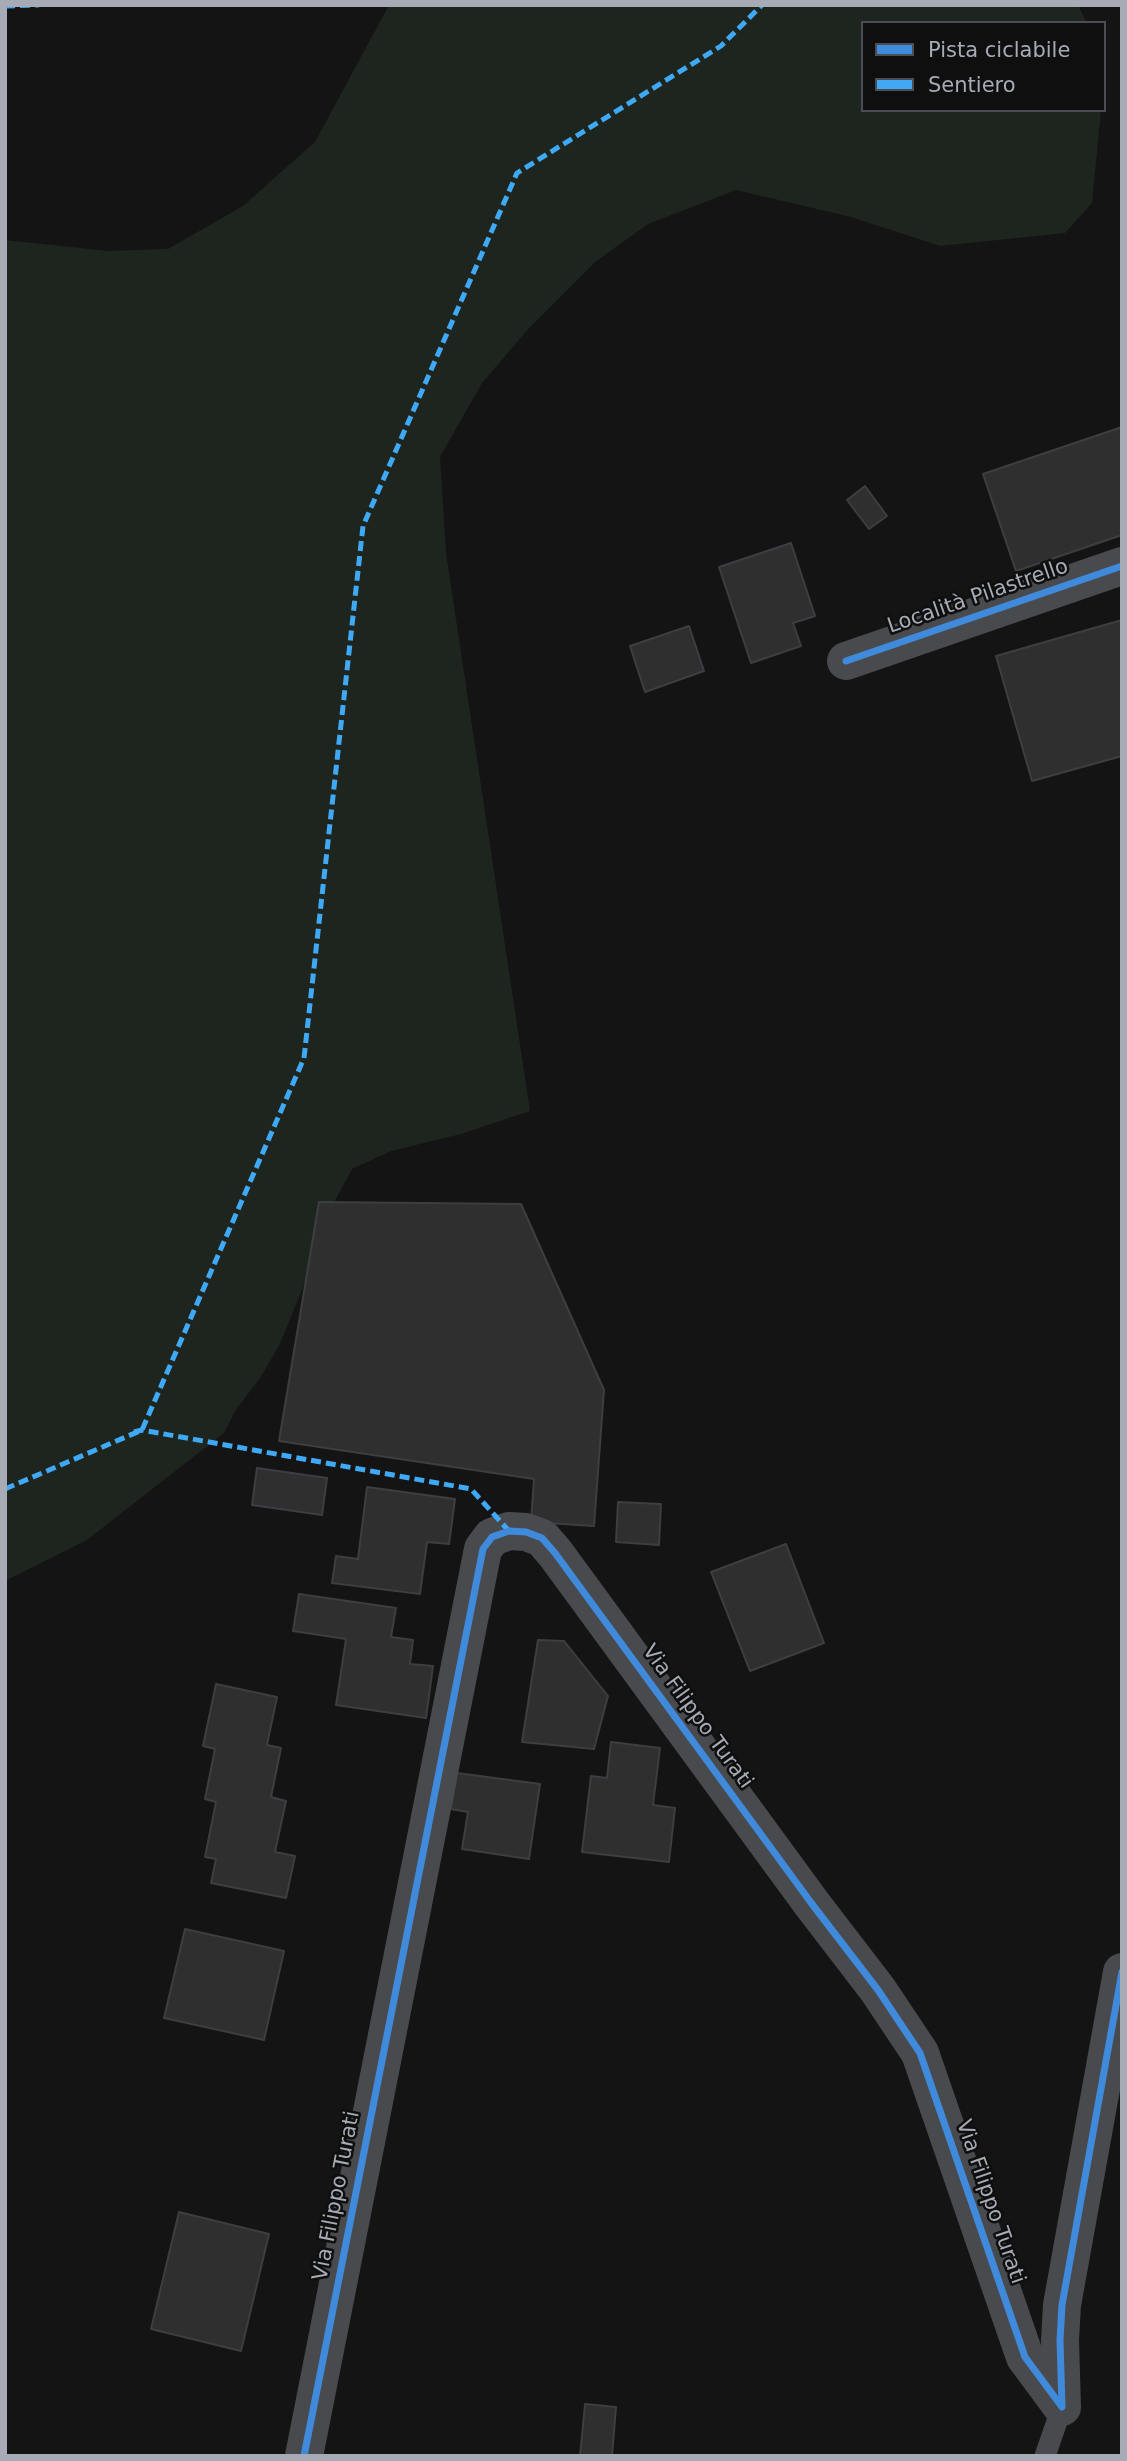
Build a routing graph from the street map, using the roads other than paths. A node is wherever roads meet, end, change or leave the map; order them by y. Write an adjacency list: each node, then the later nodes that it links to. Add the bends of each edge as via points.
1 (1122, 566): 2 (street, Località Pilastrello)
2 (846, 661)
3 (1122, 1972): 4 (street, via 1062,2305)
4 (1062, 2407): 5 (street, Via Filippo Turati, via 1025,2357 920,2053 555,1553 542,1538 509,1531 492,1536 483,1549); 6 (lane)
5 (304, 2456)
6 (1045, 2456)

